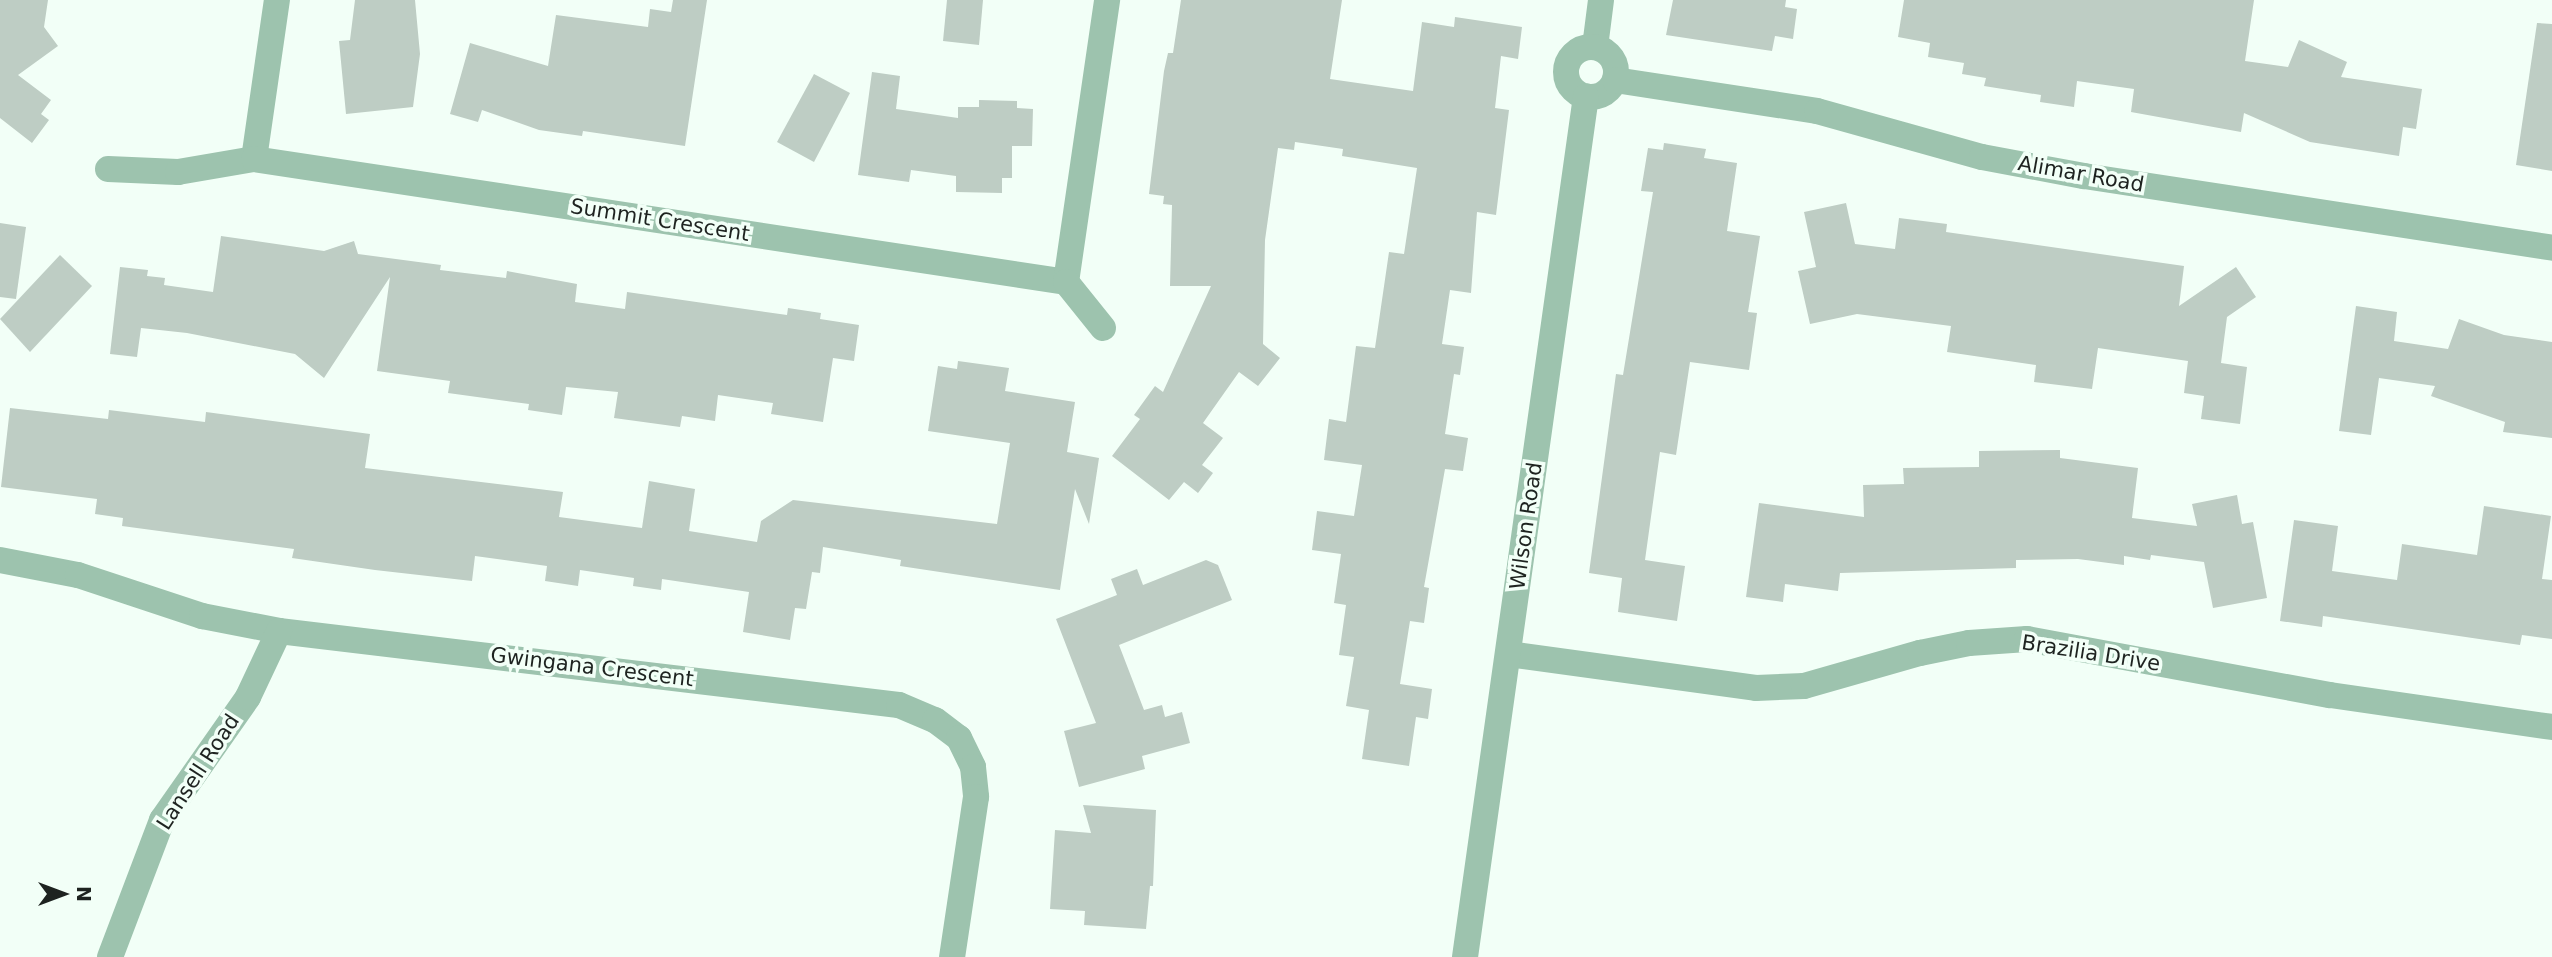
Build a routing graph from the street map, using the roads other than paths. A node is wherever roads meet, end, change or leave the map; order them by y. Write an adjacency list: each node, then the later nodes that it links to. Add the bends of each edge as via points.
1 (277, 0): 7 (street)
2 (1107, 0): 10 (street)
3 (1601, 0): 4 (street)
4 (1595, 47): 5 (street, via 1614,62); 6 (street, via 1578,50 1568,64 1571,87)
5 (1615, 80): 6 (street, via 1604,93); 9 (street, Alimar Road, via 1817,111 1982,157 2084,176)
6 (1586, 96): 14 (street, Wilson Road)
7 (254, 159): 8 (street, Summit Crescent, via 178,172); 10 (street, Summit Crescent)
8 (108, 169)
9 (2552, 248)
10 (1066, 282): 11 (street)
11 (1103, 328)
12 (0, 560): 13 (street, Gwingana Crescent, via 78,575 202,616)
13 (279, 631): 16 (street, Lansell Road, via 248,697 162,820); 17 (street, Gwingana Crescent, via 899,705 935,720 959,737 973,767 976,797)
14 (1508, 654): 15 (street, Brazilia Drive, via 1756,688 1804,686 1920,653 1969,643 2027,639 2330,695); 18 (street, Wilson Road)
15 (2552, 727)
16 (110, 957)
17 (953, 957)
18 (1465, 957)

